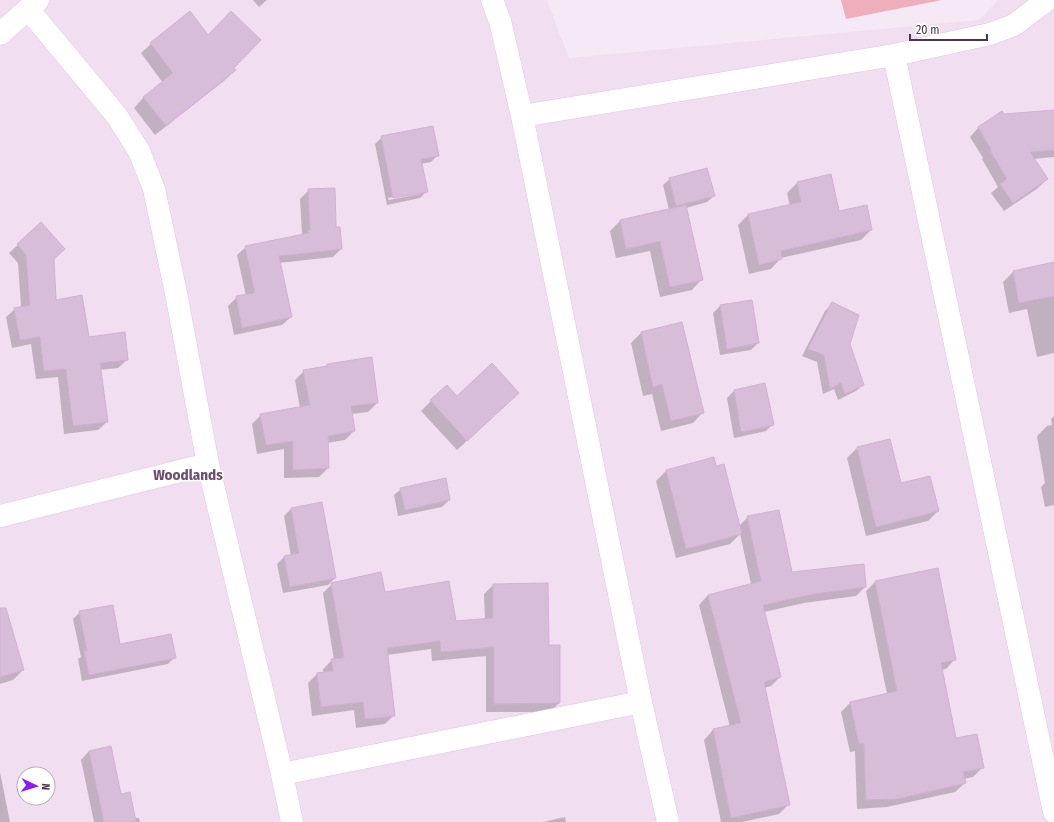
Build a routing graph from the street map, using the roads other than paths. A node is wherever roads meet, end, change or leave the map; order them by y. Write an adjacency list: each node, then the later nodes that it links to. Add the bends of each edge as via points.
1 (492, 0): 6 (street, via 500,20)
2 (1047, 0): 5 (street, via 1014,25 990,34)
3 (33, 5): 4 (street); 7 (street, via 117,116 139,151 155,196)
4 (0, 34)
5 (894, 54): 6 (street); 11 (street)
6 (522, 116): 9 (street)
7 (208, 464): 8 (street); 10 (street)
8 (0, 516)
9 (641, 702): 10 (street); 13 (street)
10 (282, 774): 12 (street)
11 (1053, 801)
12 (292, 822)
13 (668, 822)

